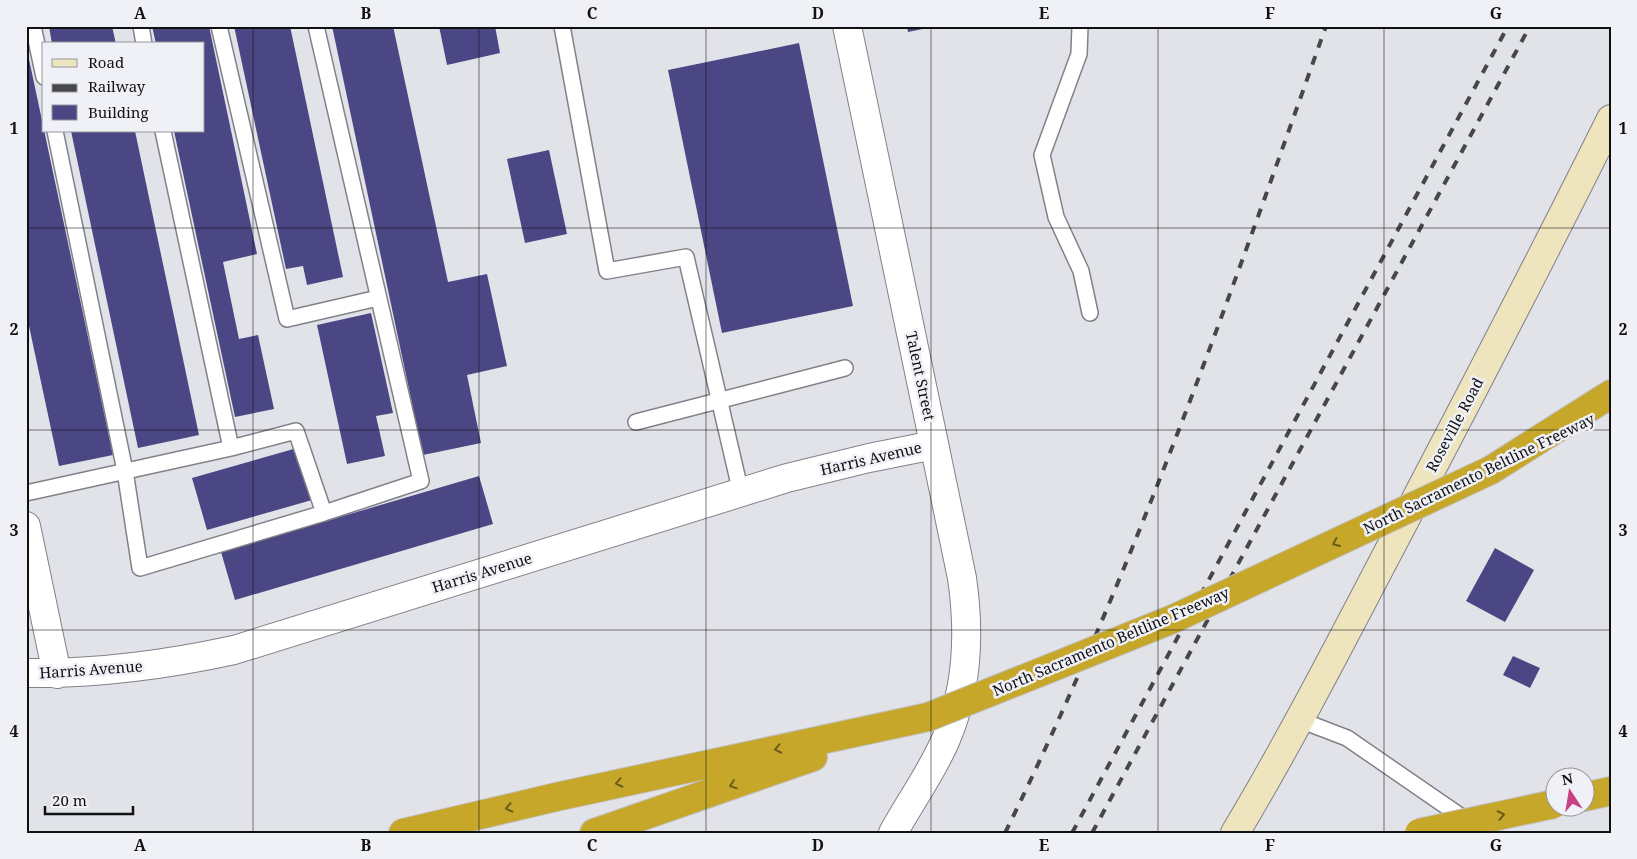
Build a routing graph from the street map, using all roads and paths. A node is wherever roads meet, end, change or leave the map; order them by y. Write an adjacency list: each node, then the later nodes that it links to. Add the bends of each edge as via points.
1 (33, 26): 9 (lane)
2 (141, 26): 8 (lane)
3 (219, 26): 13 (lane, via 287,320)
4 (316, 26): 13 (lane)
5 (562, 26): 17 (lane, via 607,270 686,257)
6 (847, 26): 20 (street, Talent Street)
7 (1080, 26): 14 (lane, via 1079,54 1042,155 1056,216 1081,271)
8 (144, 42)
9 (42, 68)
10 (1611, 119): 31 (main road, Roseville Road, via 1528,286)
11 (55, 132): 23 (lane)
12 (163, 132): 21 (lane)
13 (378, 298): 26 (lane, via 421,481)
14 (1090, 313)
15 (845, 368): 17 (lane)
16 (1611, 394): 22 (highway)
17 (719, 400): 19 (lane); 25 (lane)
18 (1611, 411): 22 (highway, North Sacramento Beltline Freeway)
19 (636, 422)
20 (934, 445): 25 (street, Harris Avenue, via 787,478); 37 (street, Talent Street, via 962,578 967,641 962,687 946,740)
21 (232, 448): 23 (lane); 26 (lane, via 296,431)
22 (1491, 470): 30 (highway, North Sacramento Beltline Freeway, one-way to 30, bridge, via 1173,619)
23 (125, 471): 24 (lane); 26 (lane, via 140,568)
24 (26, 493)
25 (742, 493): 29 (street, Harris Avenue, via 234,650 110,672)
26 (324, 513)
27 (26, 526): 29 (street)
28 (26, 673): 29 (street, Harris Avenue)
29 (57, 674)
30 (928, 717): 35 (highway, one-way to 35); 36 (highway, North Sacramento Beltline Freeway, one-way to 36)
31 (1300, 720): 38 (main road, Roseville Road); 40 (lane, via 1347,738)
32 (1611, 791): 33 (highway)
33 (1594, 795)
34 (1544, 806): 39 (highway, one-way to 34, bridge)
35 (403, 833)
36 (594, 833)
37 (893, 833)
38 (1235, 833)
39 (1419, 833)
40 (1484, 833)

